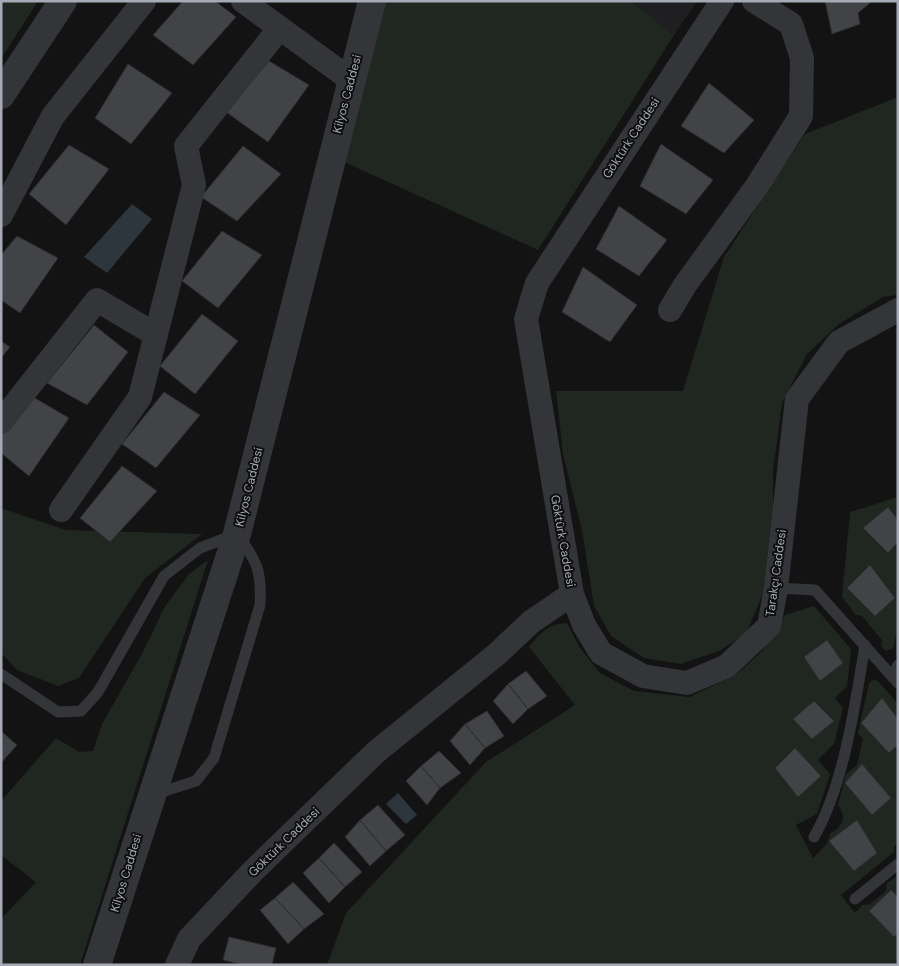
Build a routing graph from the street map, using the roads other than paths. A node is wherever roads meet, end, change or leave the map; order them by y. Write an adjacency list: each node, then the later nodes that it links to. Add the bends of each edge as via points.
1 (63, 1): 10 (street)
2 (144, 1): 11 (street, via 53,116)
3 (243, 1): 8 (street)
4 (372, 1): 9 (street, Kilyos Caddesi)
5 (722, 1): 19 (street, Göktürk Caddesi, via 537,282 526,320)
6 (754, 1): 7 (street)
7 (782, 10): 12 (street, via 791,24 802,58 801,116 757,186 684,285)
8 (279, 28): 9 (street); 14 (street, via 186,146 194,186)
9 (351, 80): 17 (street, Kilyos Caddesi)
10 (1, 95)
11 (1, 215)
12 (670, 310)
13 (898, 310): 18 (street, Tarakçı Caddesi, via 839,342 797,399)
14 (156, 335): 15 (street, via 97,300); 16 (street, via 140,397)
15 (1, 422)
16 (61, 510)
17 (237, 534): 22 (lane, via 200,548 164,576 98,692 81,711 58,712); 24 (street, Kilyos Caddesi); 24 (lane, via 253,556 262,579 260,605 214,758 196,781)
18 (776, 588): 19 (street, Tarakçı Caddesi, via 769,626 727,666 687,683 643,676 600,652 584,625); 20 (lane, via 815,590)
19 (572, 594): 29 (street, Göktürk Caddesi, via 531,622 497,654 376,752 188,939)
20 (865, 645): 23 (lane); 25 (lane, via 847,743 826,816)
21 (898, 665): 23 (lane)
22 (1, 674)
23 (895, 680)
24 (150, 795): 28 (street, Kilyos Caddesi)
25 (814, 837)
26 (898, 864): 27 (lane)
27 (855, 899)
28 (97, 965)
29 (176, 965)

